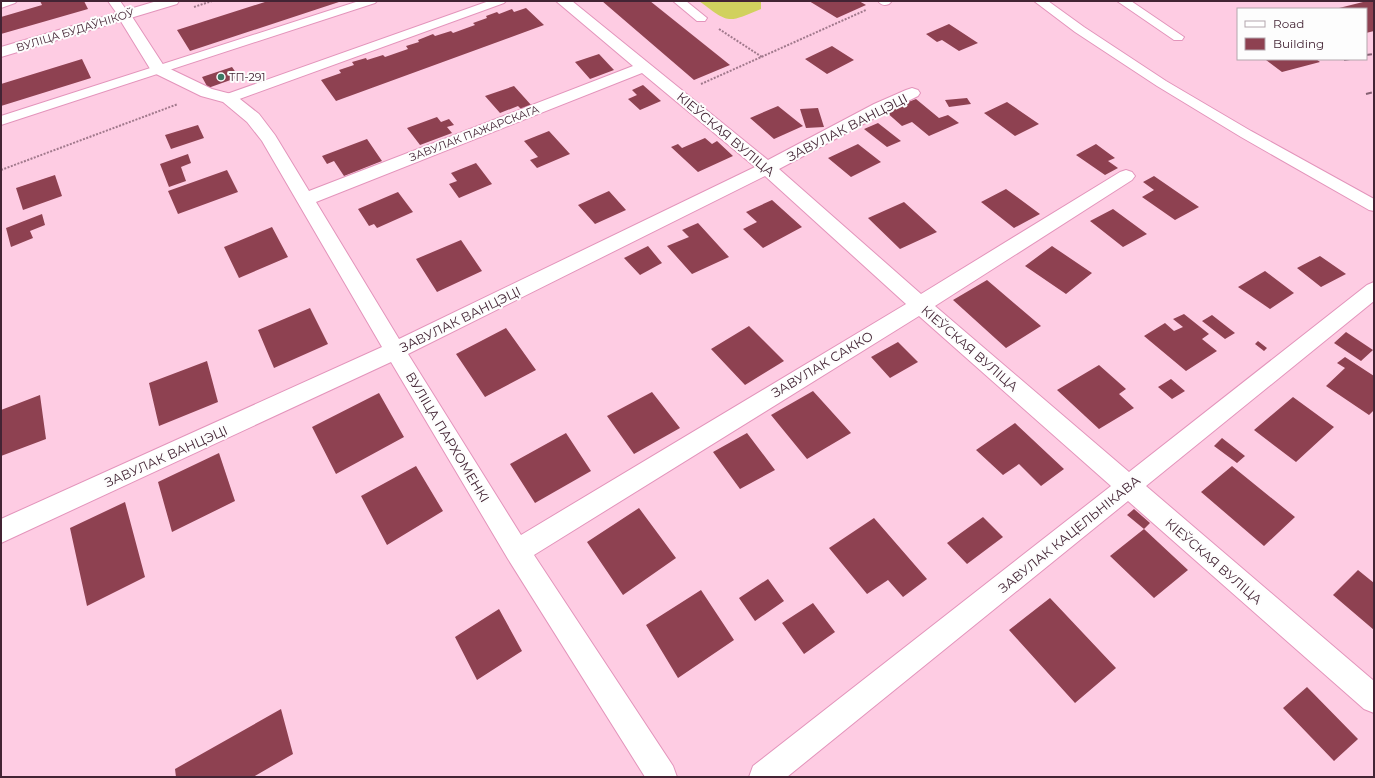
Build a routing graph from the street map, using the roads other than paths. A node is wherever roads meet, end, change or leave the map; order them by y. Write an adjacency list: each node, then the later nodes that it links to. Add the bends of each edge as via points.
1 (11, 1): 9 (lane)
2 (172, 1): 10 (street, ВУЛІЦА БУДАЎНІКОЎ)
3 (371, 1): 15 (lane)
4 (500, 1): 17 (lane)
5 (563, 1): 14 (street, КІЕЎСКАЯ ВУЛІЦА)
6 (679, 1): 11 (lane)
7 (1040, 1): 22 (lane, via 1109,50 1224,121)
8 (1122, 1): 12 (lane)
9 (1, 4)
10 (119, 8): 13 (street, ВУЛІЦА БУДАЎНІКОЎ); 15 (street)
11 (701, 18)
12 (1178, 36)
13 (1, 52)
14 (644, 67): 19 (street, КІЕЎСКАЯ ВУЛІЦА); 21 (street, ЗАВУЛАК ПАЖАРСКАГА)
15 (158, 69): 17 (street, ВУЛІЦА ПАРХОМЕНКІ, via 207,93); 18 (lane)
16 (912, 93): 19 (street, ЗАВУЛАК ВАНЦЭЦІ)
17 (229, 98): 21 (street, ВУЛІЦА ПАРХОМЕНКІ, via 253,118 269,139)
18 (1, 120)
19 (767, 168): 24 (street, КІЕЎСКАЯ ВУЛІЦА); 25 (street, ЗАВУЛАК ВАНЦЭЦІ)
20 (1126, 176): 24 (street, ЗАВУЛАК САККО)
21 (305, 199): 25 (street, ВУЛІЦА ПАРХОМЕНКІ)
22 (1374, 206)
23 (1374, 290): 26 (street, ЗАВУЛАК КАЦЕЛЬНІКАВА)
24 (920, 305): 26 (street, КІЕЎСКАЯ ВУЛІЦА); 28 (street, ЗАВУЛАК САККО)
25 (395, 352): 27 (street, ЗАВУЛАК ВАНЦЭЦІ); 28 (street, ВУЛІЦА ПАРХОМЕНКІ)
26 (1128, 486): 29 (street, КІЕЎСКАЯ ВУЛІЦА); 31 (street, ЗАВУЛАК КАЦЕЛЬНІКАВА)
27 (1, 531)
28 (517, 551): 30 (street, ВУЛІЦА ПАРХОМЕНКІ)
29 (1374, 699)
30 (662, 777)
31 (764, 777)

